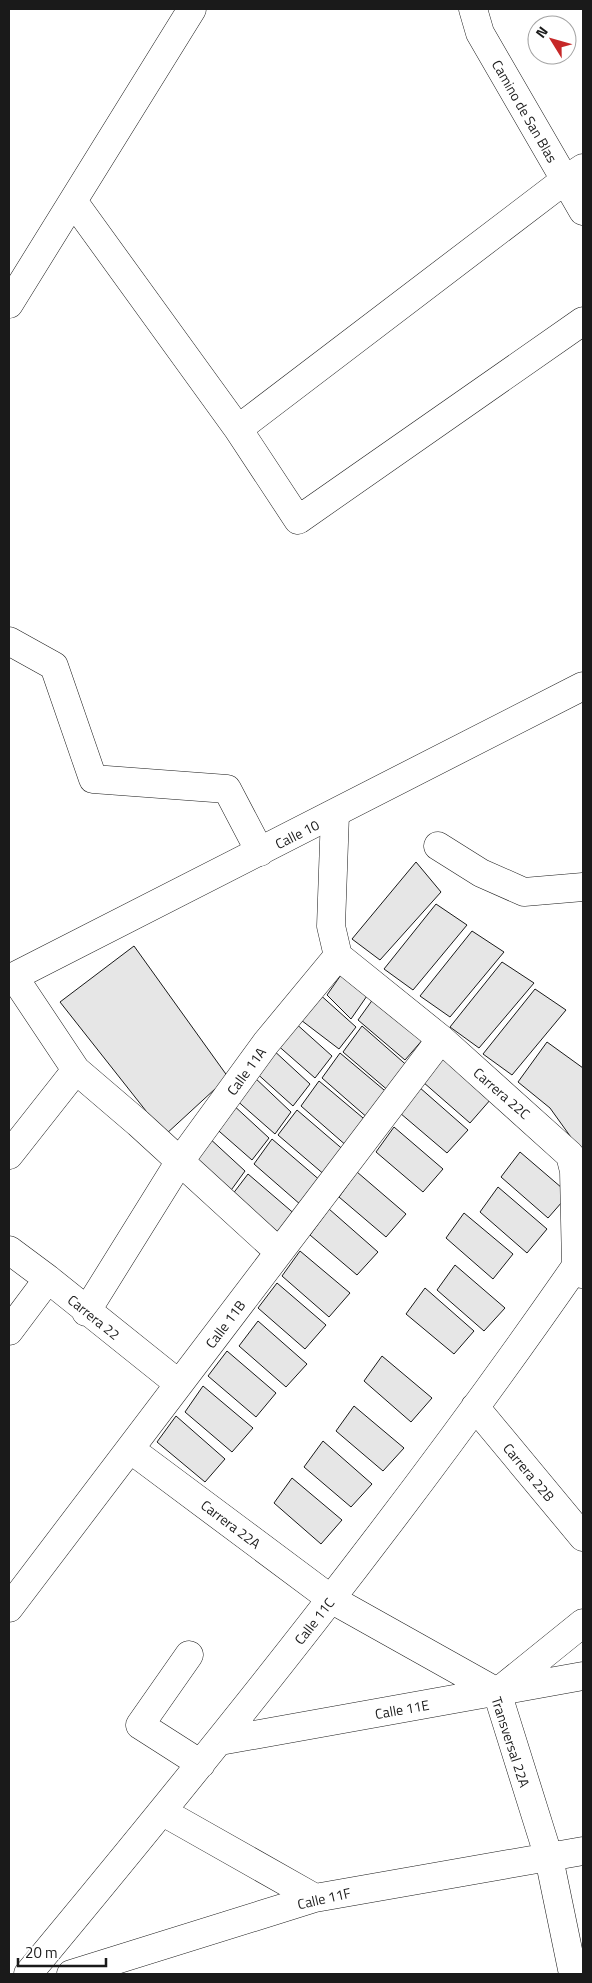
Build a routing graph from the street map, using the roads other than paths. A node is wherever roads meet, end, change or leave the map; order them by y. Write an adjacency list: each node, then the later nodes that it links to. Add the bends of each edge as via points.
1 (192, 9): 4 (street)
2 (473, 9): 3 (street, Camino de San Blas, via 480,33)
3 (574, 174): 5 (street, Camino de San Blas); 8 (street)
4 (73, 201): 6 (street); 8 (street)
5 (583, 211)
6 (9, 304)
7 (583, 321): 8 (street, via 298,520)
8 (238, 428)
9 (9, 641): 13 (street, via 54,666 94,779 227,789)
10 (583, 686): 11 (street, Calle 10)
11 (335, 814): 13 (street, Calle 10); 15 (street, via 331,926)
12 (438, 846): 14 (street, via 481,873 524,892)
13 (260, 852): 16 (street, Calle 10)
14 (583, 887)
15 (338, 956): 17 (street, Carrera 22C); 20 (street, Calle 11A, via 266,1043)
16 (11, 978): 18 (street)
17 (441, 1039): 22 (street, Calle 11B); 23 (street, Carrera 22C, via 570,1155)
18 (76, 1070): 19 (street); 20 (street)
19 (9, 1155)
20 (180, 1161): 22 (street); 25 (street, Calle 11A)
21 (9, 1250): 24 (street, Carrera 22)
22 (279, 1252): 27 (street, Calle 11B)
23 (581, 1266): 28 (street, Calle 11C)
24 (48, 1279): 25 (street, Carrera 22); 26 (street)
25 (86, 1312): 27 (street, Carrera 22)
26 (9, 1330)
27 (179, 1384): 29 (street, Calle 11B)
28 (476, 1407): 30 (street, Carrera 22B); 31 (street, Calle 11C)
29 (130, 1449): 31 (street, Carrera 22A); 32 (street, Calle 11B)
30 (583, 1538)
31 (331, 1599): 36 (street, Transversal 22A); 37 (street, Calle 11C)
32 (9, 1608)
33 (583, 1623): 36 (street)
34 (189, 1655): 38 (street, via 140,1725)
35 (583, 1676): 36 (street, Calle 11E)
36 (497, 1692): 37 (street, Calle 11E); 41 (street, Transversal 22A)
37 (220, 1741): 38 (street, Calle 11C)
38 (201, 1764): 39 (street, Calle 11C)
39 (163, 1812): 42 (street); 43 (street, Calle 11C)
40 (583, 1851): 41 (street, Calle 11F)
41 (549, 1858): 42 (street, Calle 11F); 45 (street, Transversal 22A)
42 (315, 1898): 44 (street, Calle 11F)
43 (28, 1974)
44 (71, 1974)
45 (573, 1974)

